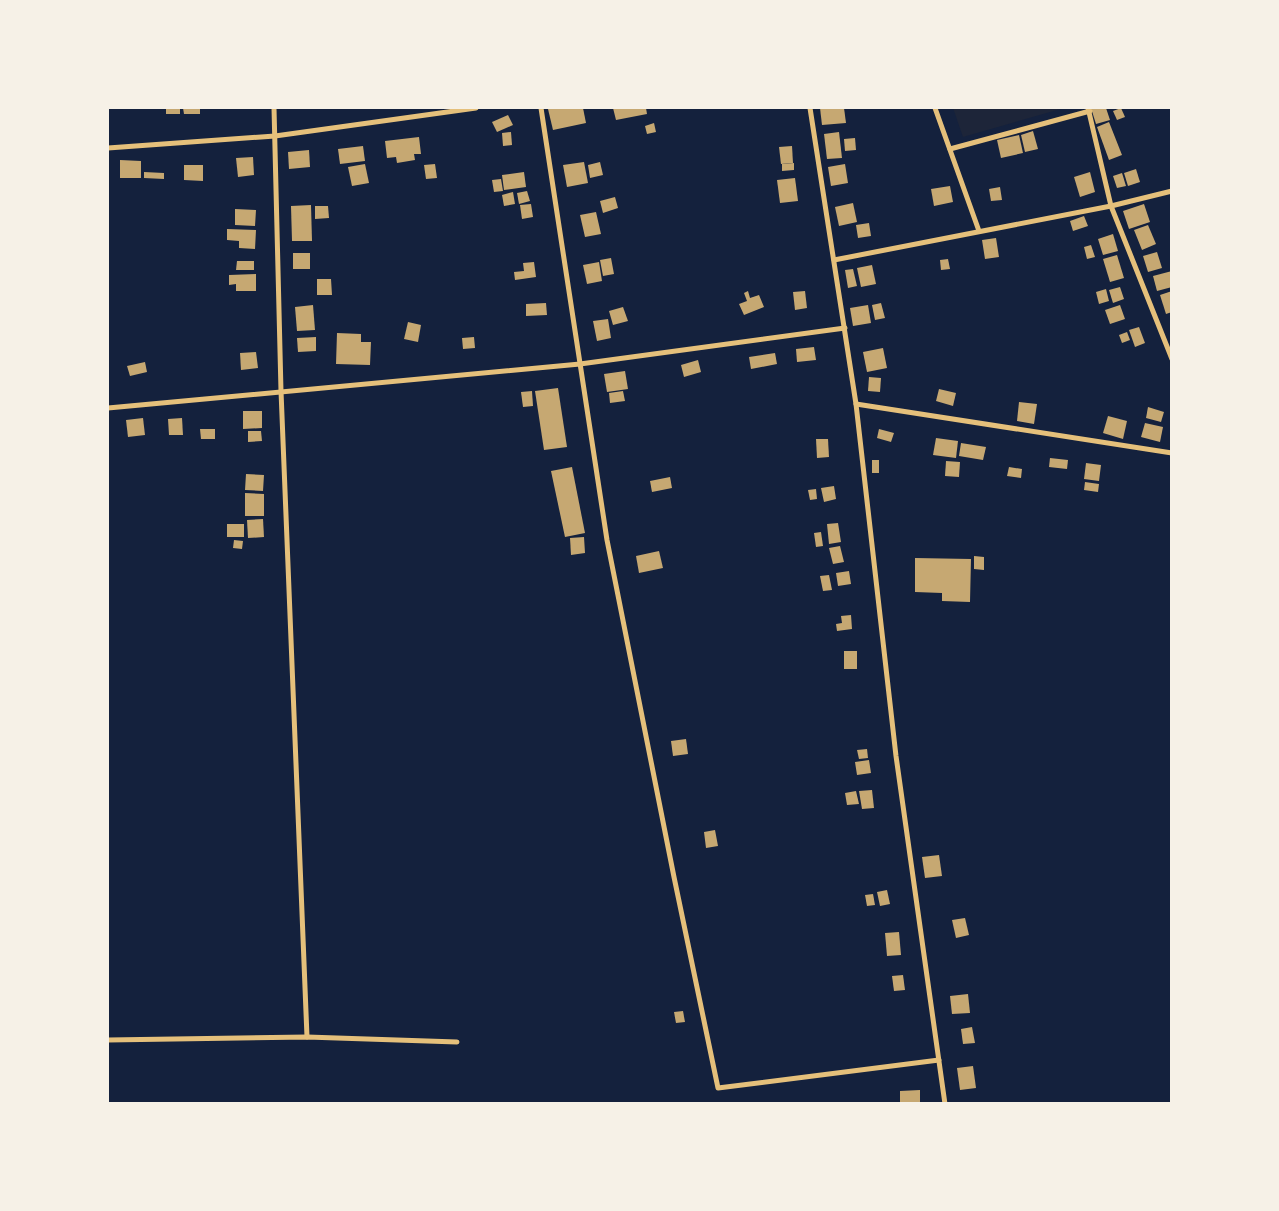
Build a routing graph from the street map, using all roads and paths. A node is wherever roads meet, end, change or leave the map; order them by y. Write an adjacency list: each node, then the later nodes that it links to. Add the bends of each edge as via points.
1 (274, 108): 7 (street)
2 (476, 108): 7 (street)
3 (541, 108): 16 (street)
4 (810, 108): 13 (street)
5 (935, 108): 9 (street)
6 (1089, 109): 9 (street); 11 (street)
7 (275, 136): 8 (street); 17 (street)
8 (108, 148)
9 (950, 149): 12 (street)
10 (1172, 191): 11 (street)
11 (1111, 206): 12 (street); 15 (street)
12 (978, 231): 13 (street)
13 (834, 260): 14 (street)
14 (844, 328): 16 (street); 18 (street)
15 (1172, 359)
16 (580, 364): 17 (street); 24 (street, via 608,540 718,1088)
17 (281, 392): 19 (street); 21 (street)
18 (856, 404): 20 (street); 24 (street, via 896,756)
19 (108, 408)
20 (1172, 453)
21 (307, 1037): 22 (street); 23 (street)
22 (108, 1040)
23 (457, 1042)
24 (939, 1060): 25 (street)
25 (945, 1104)

